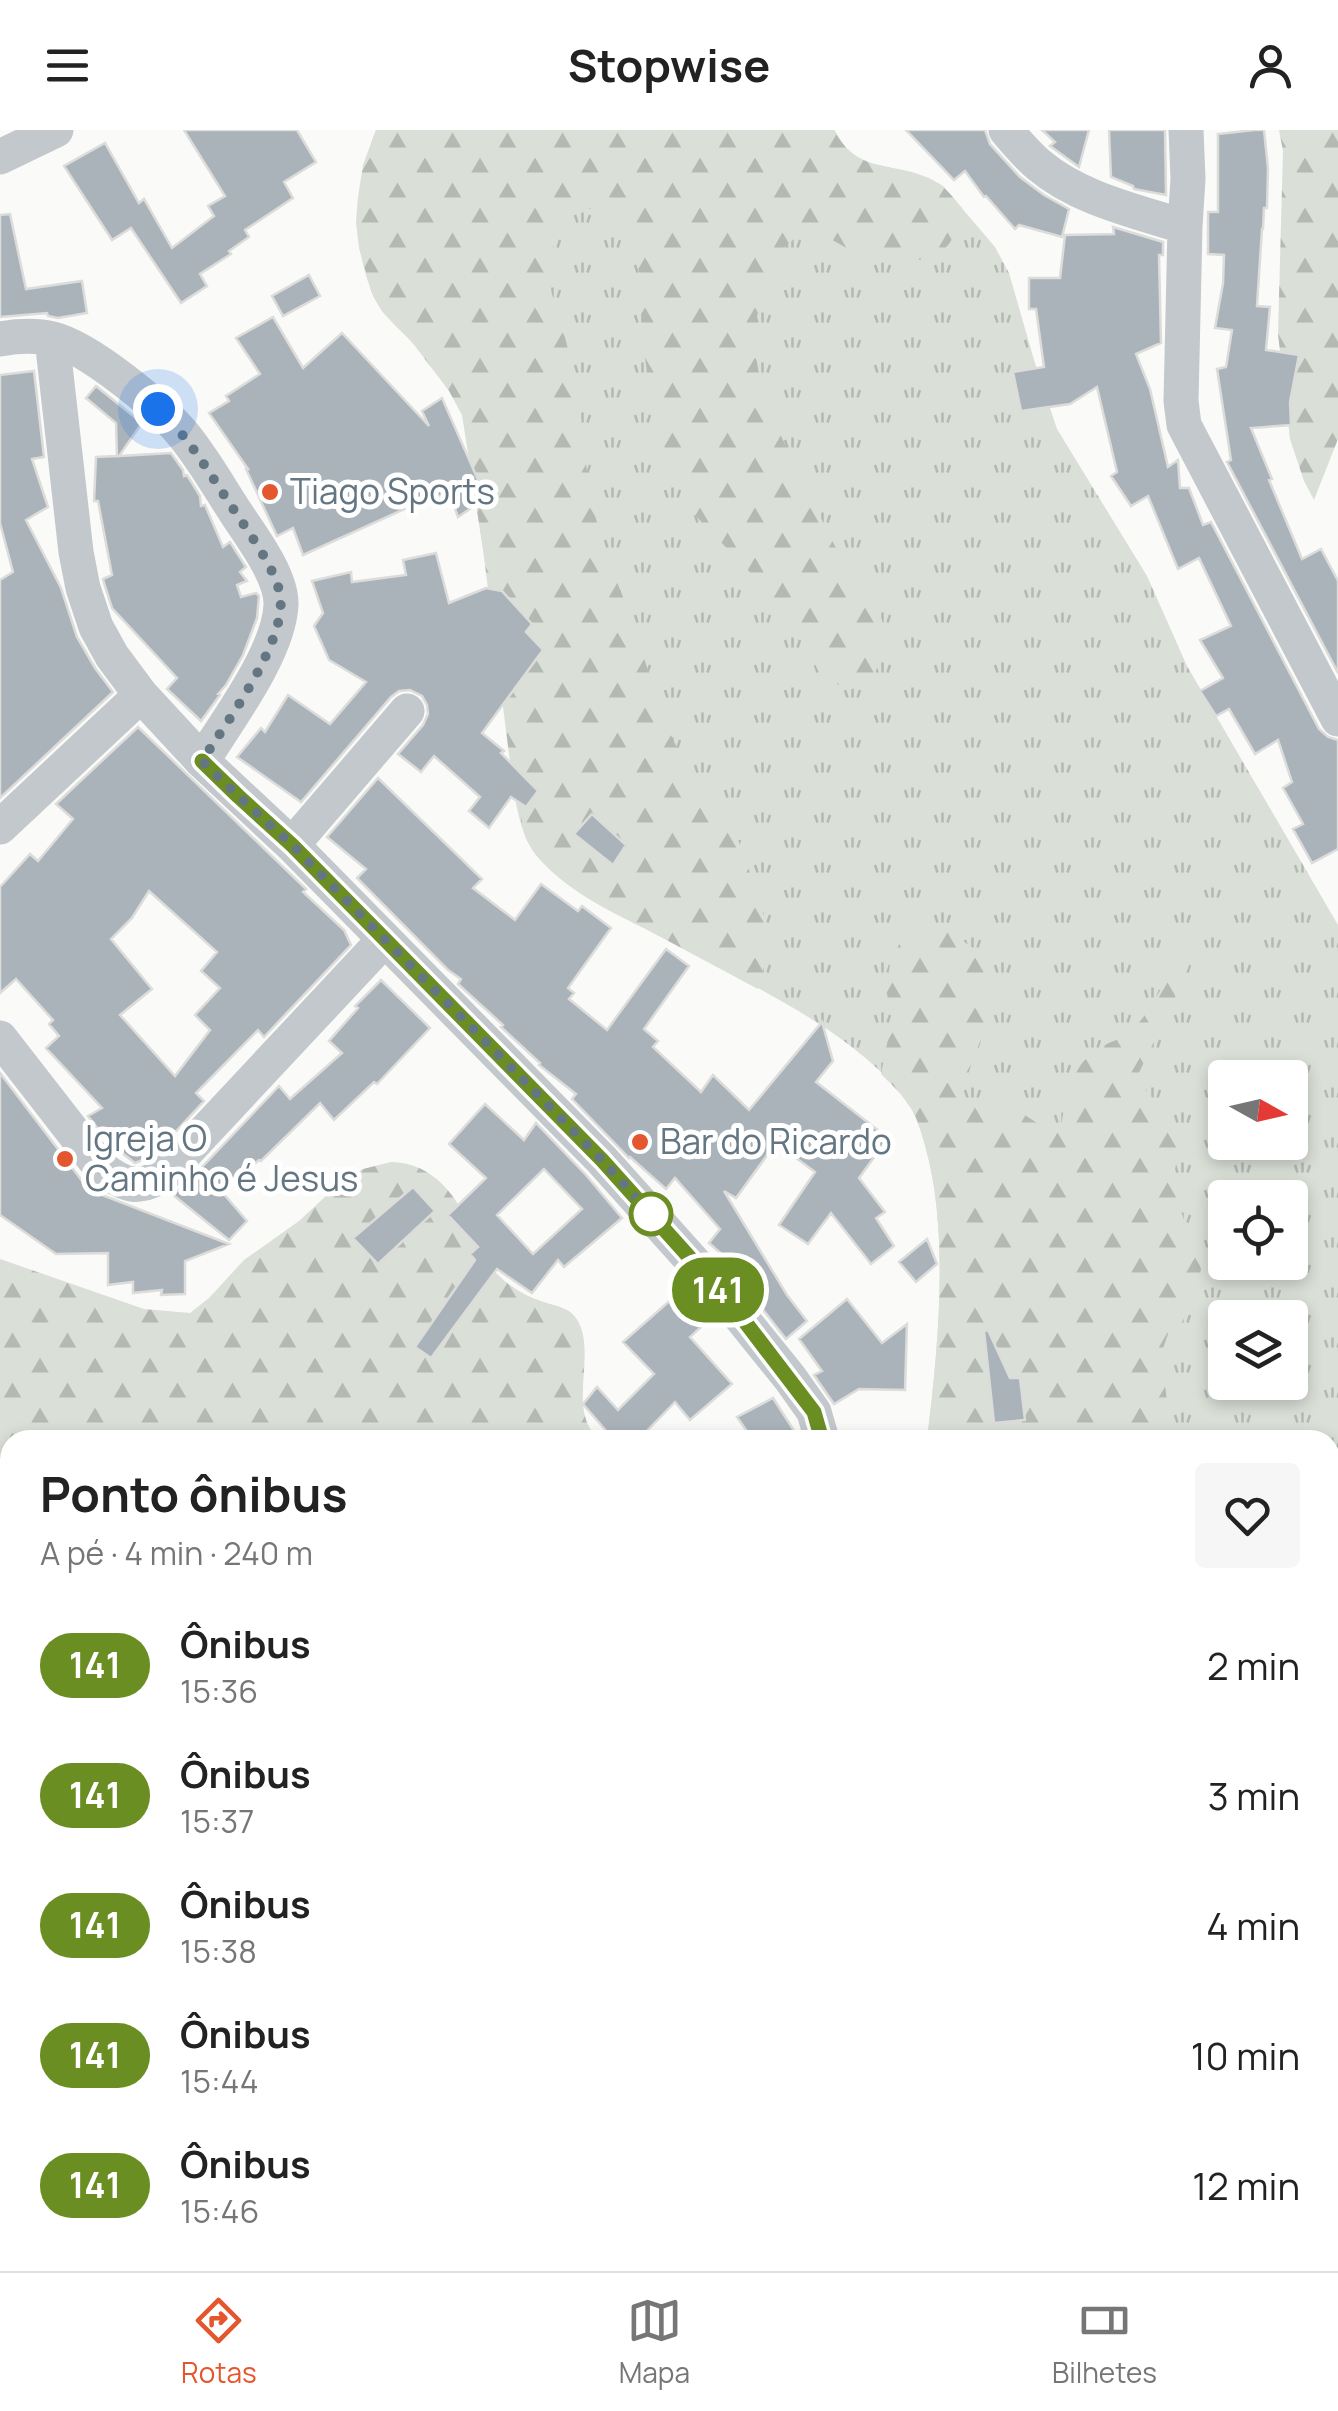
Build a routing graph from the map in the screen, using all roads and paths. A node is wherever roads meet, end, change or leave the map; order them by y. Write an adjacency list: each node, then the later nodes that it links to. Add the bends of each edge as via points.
1 (56, 130): 4 (street)
2 (1006, 130): 5 (street, via 1062,180 1103,201)
3 (1186, 130): 5 (street)
4 (0, 158)
5 (1184, 226): 10 (street, via 1184,426)
6 (0, 339): 7 (street)
7 (52, 339): 8 (street, via 83,588 96,627); 11 (street, via 101,364 186,437 277,584 278,626)
8 (141, 695): 11 (street); 12 (street)
9 (407, 711): 13 (street)
10 (1338, 719)
11 (202, 761): 13 (street)
12 (0, 827)
13 (292, 845): 14 (street)
14 (384, 940): 15 (street, via 167,1172 141,1184 118,1181 101,1168); 16 (street, via 602,1160 723,1296 814,1412)
15 (0, 1038)
16 (819, 1430)

